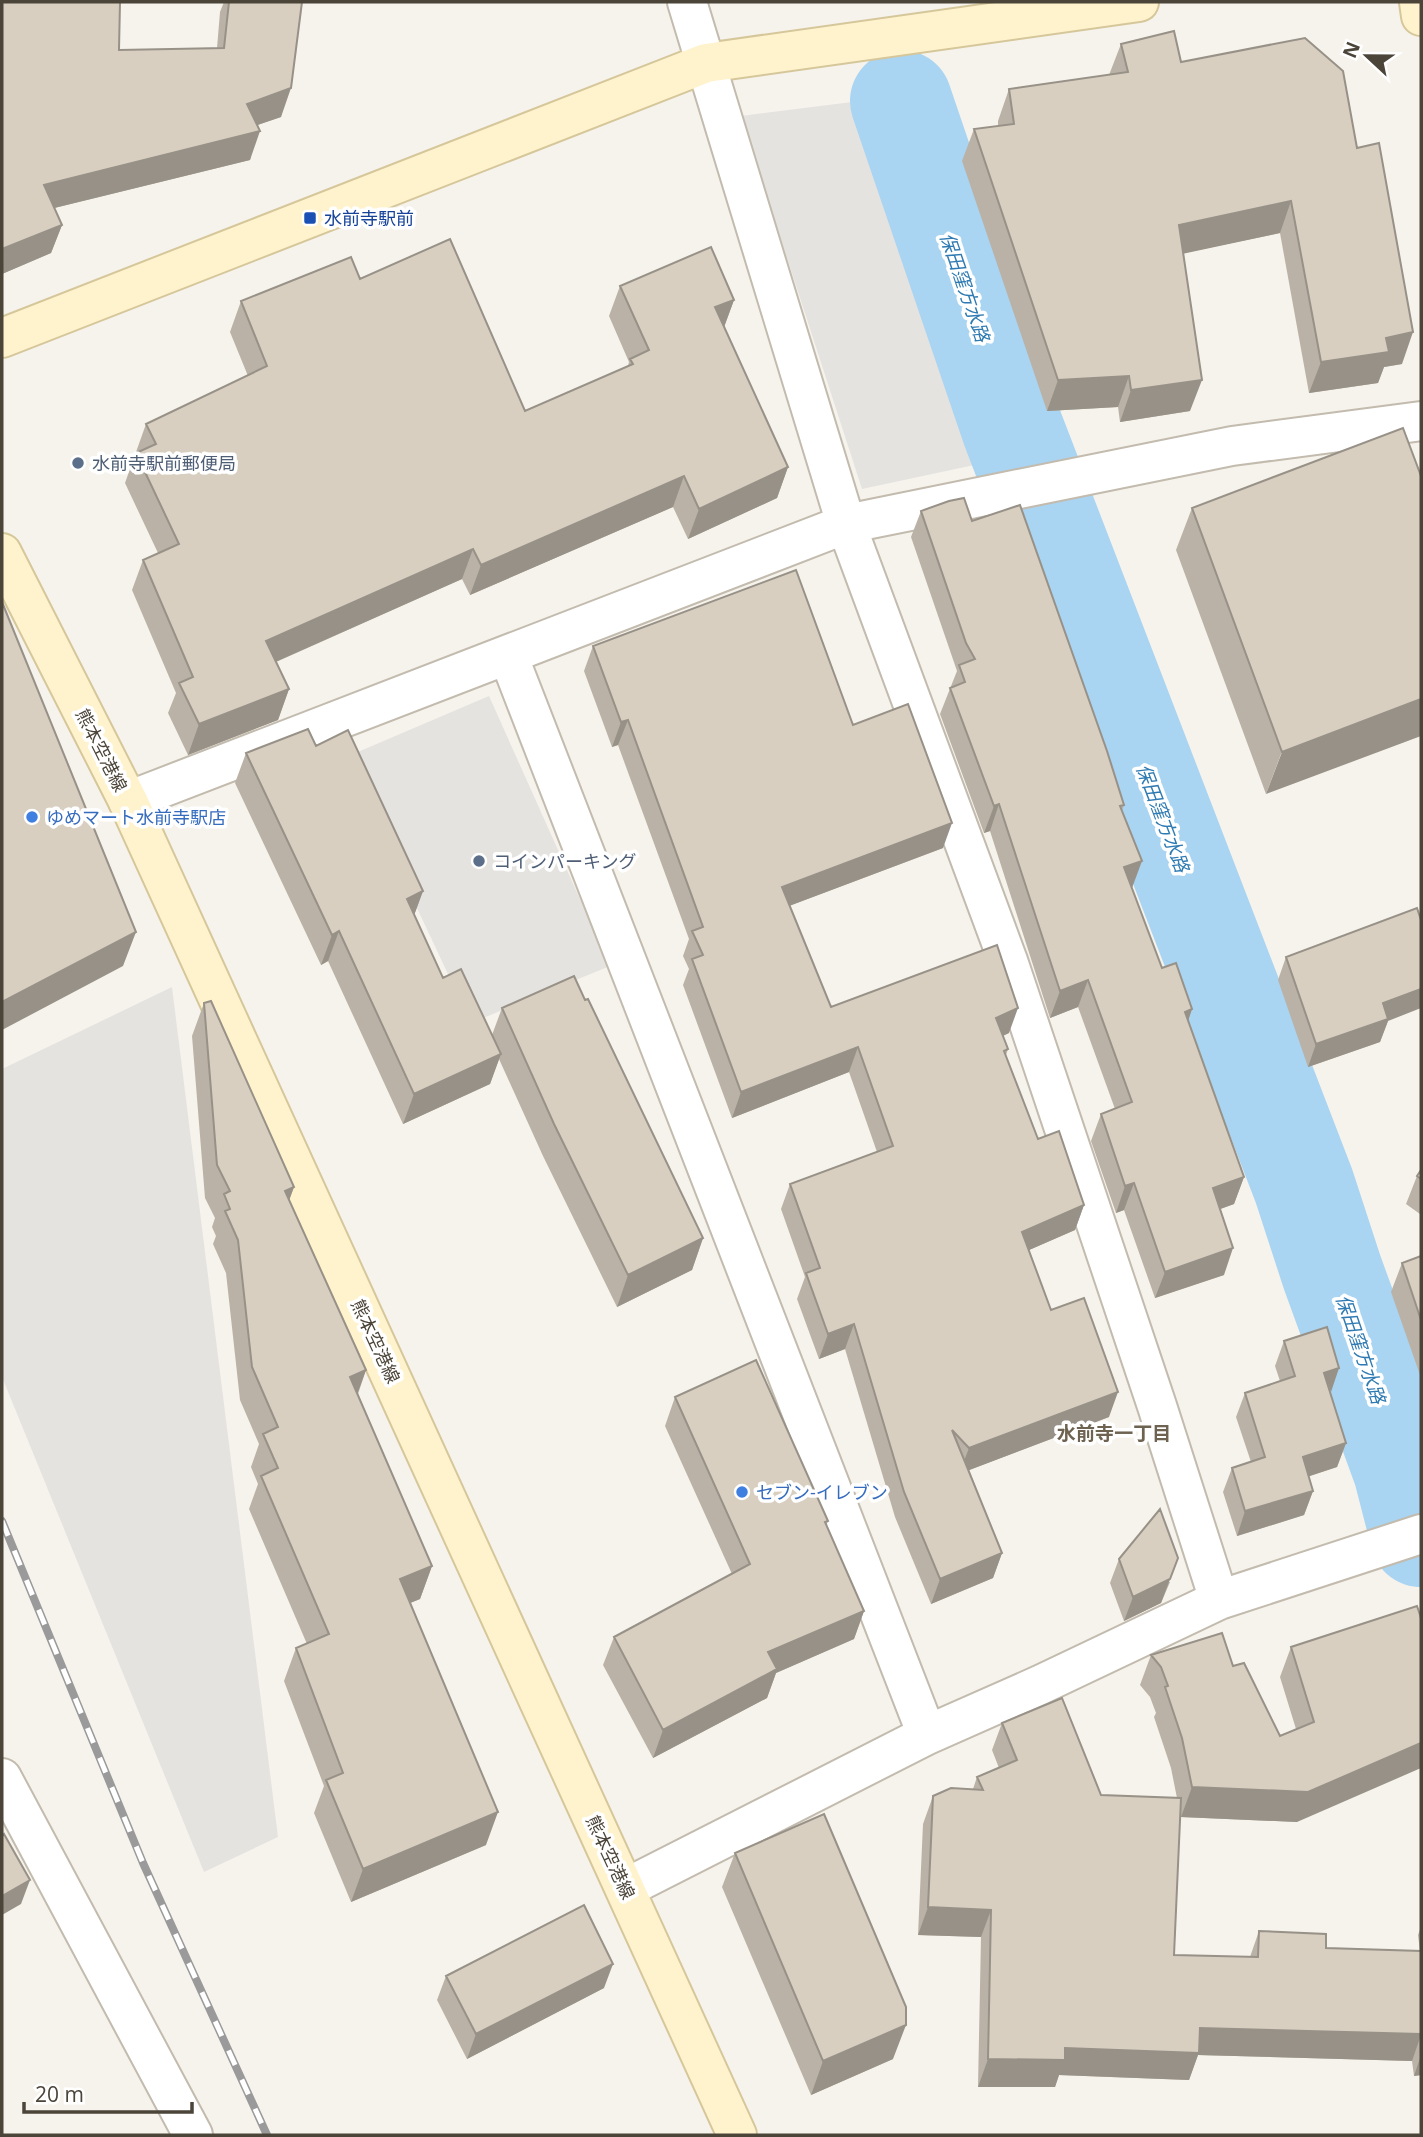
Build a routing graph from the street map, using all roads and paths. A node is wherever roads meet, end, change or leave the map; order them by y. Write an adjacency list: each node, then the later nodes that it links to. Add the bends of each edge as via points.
1 (687, 2): 5 (street)
2 (1139, 2): 5 (main road)
3 (1419, 2): 4 (main road)
4 (1421, 16)
5 (706, 63): 6 (main road); 8 (street)
6 (2, 338)
7 (1421, 421): 8 (street, via 1231,446)
8 (846, 524): 10 (street); 13 (street, via 1009,961)
9 (2, 553): 11 (main road, 熊本空港線)
10 (508, 655): 11 (street); 14 (street)
11 (128, 800): 16 (main road, 熊本空港線)
12 (1421, 1534): 13 (street)
13 (1219, 1600): 14 (street)
14 (927, 1735): 16 (street)
15 (2, 1778): 17 (street)
16 (626, 1888): 18 (main road, 熊本空港線)
17 (193, 2135)
18 (737, 2135)

